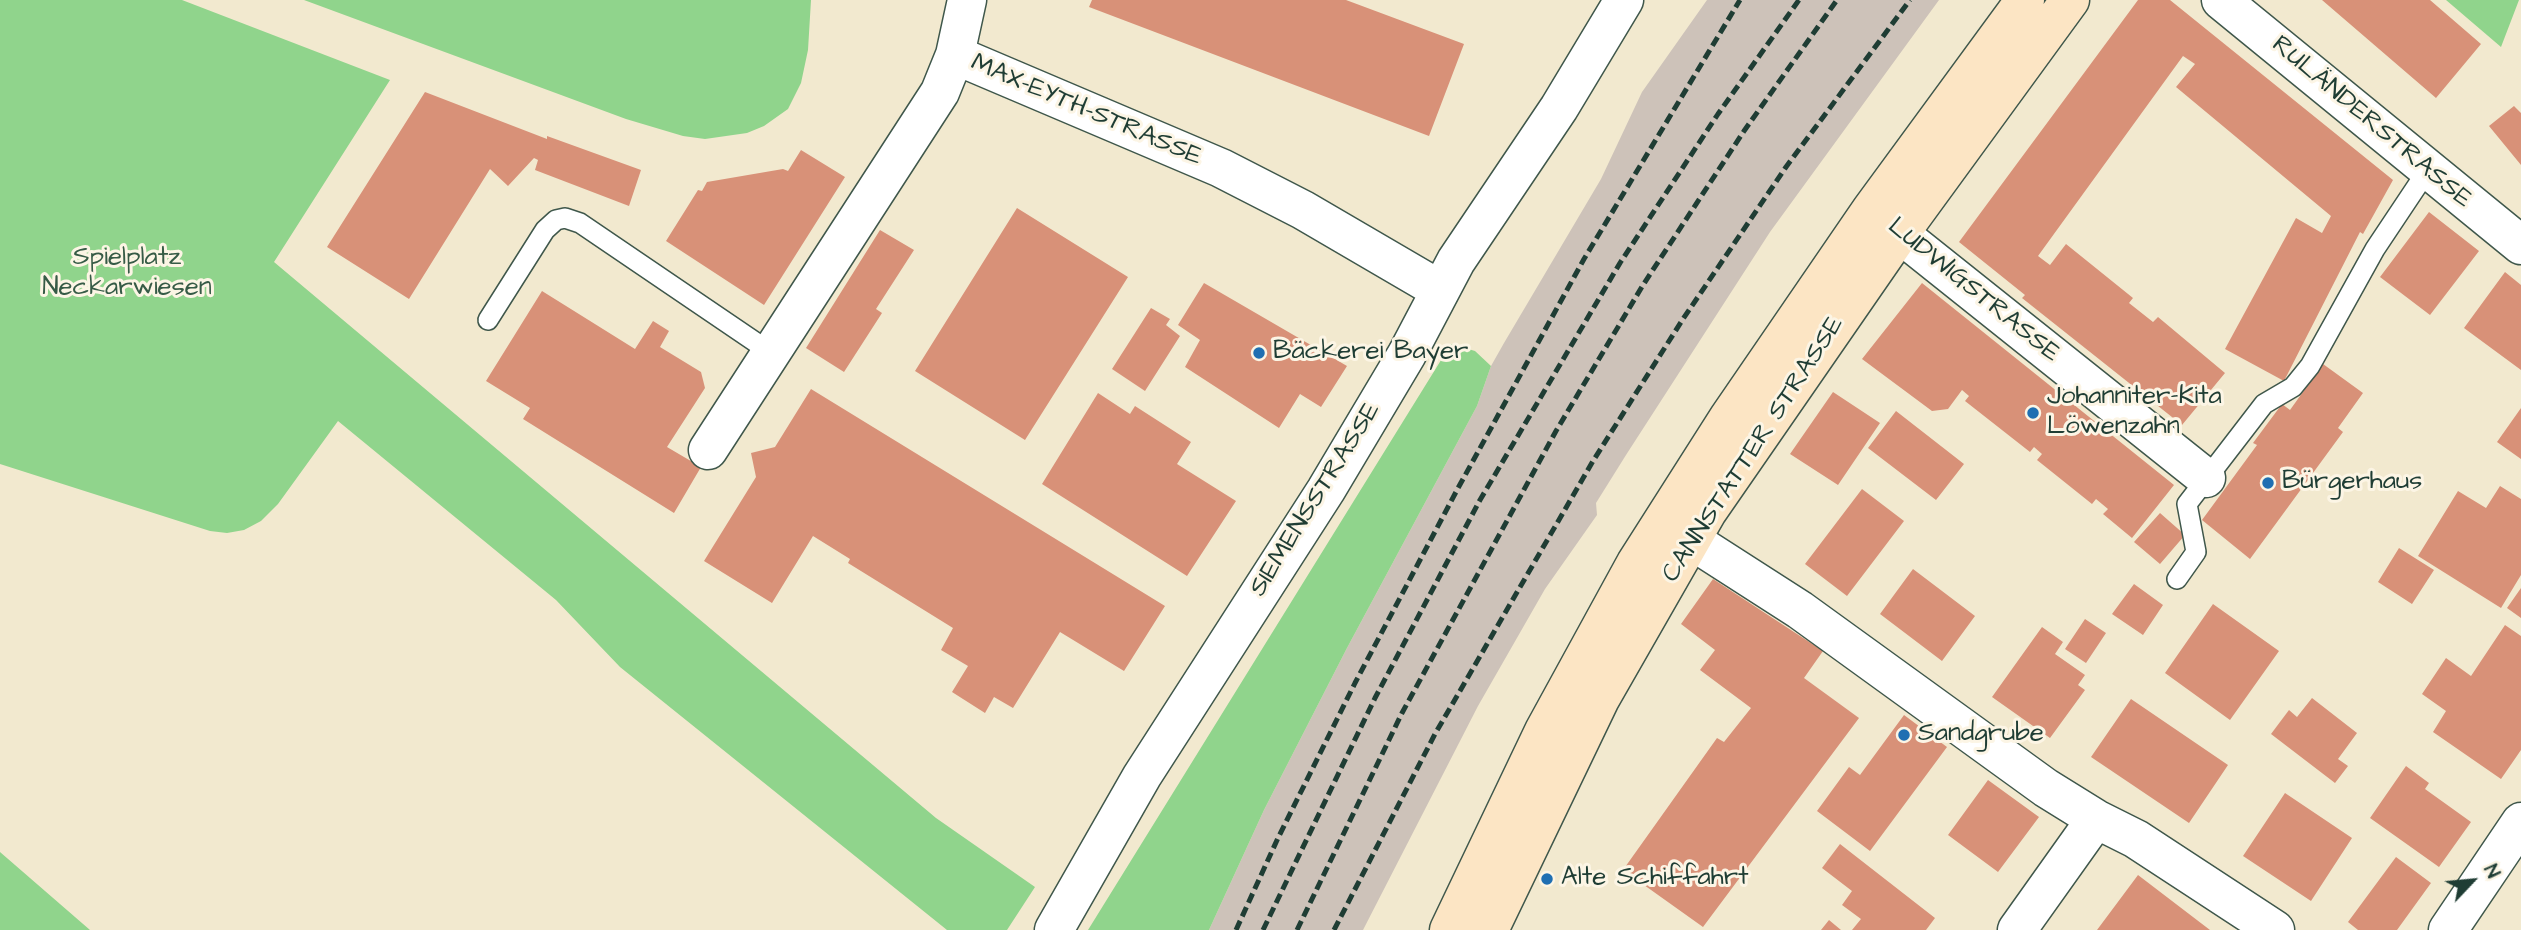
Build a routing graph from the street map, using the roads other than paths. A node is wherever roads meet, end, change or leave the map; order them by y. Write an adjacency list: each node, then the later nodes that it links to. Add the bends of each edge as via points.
1 (967, 0): 6 (street)
2 (1624, 0): 10 (street, SIEMENSSTRASSE)
3 (2025, 0): 8 (main road, CANNSTATTER STRASSE)
4 (2070, 0): 8 (main road, CANNSTATTER STRASSE)
5 (2221, 0): 7 (street, RULÄNDERSTRASSE)
6 (956, 55): 10 (street, MAX-EYTH-STRASSE, via 1221,168); 12 (street, MAX-EYTH-STRASSE, via 940,92)
7 (2427, 171): 9 (street, RULÄNDERSTRASSE); 14 (lane, via 2375,249 2310,366 2293,387 2264,404)
8 (1886, 221): 14 (street, LUDWIGSTRASSE); 15 (main road, CANNSTATTER STRASSE); 20 (main road, CANNSTATTER STRASSE, via 1729,418 1636,563 1544,731)
9 (2521, 245)
10 (1440, 290): 19 (street, SIEMENSSTRASSE, via 1325,490 1142,776)
11 (488, 320): 12 (lane, via 545,230 565,218 580,223)
12 (770, 352): 13 (street, MAX-EYTH-STRASSE)
13 (708, 450)
14 (2206, 478): 16 (lane, via 2186,507 2196,552)
15 (1691, 540): 17 (street, via 1800,610); 21 (main road, CANNSTATTER STRASSE, via 1566,763)
16 (2177, 579)
17 (2096, 820): 22 (street); 23 (street, via 2136,839)
18 (2521, 822): 24 (street)
19 (1054, 930)
20 (1449, 930)
21 (1489, 930)
22 (2017, 930)
23 (2275, 930)
24 (2448, 930)

